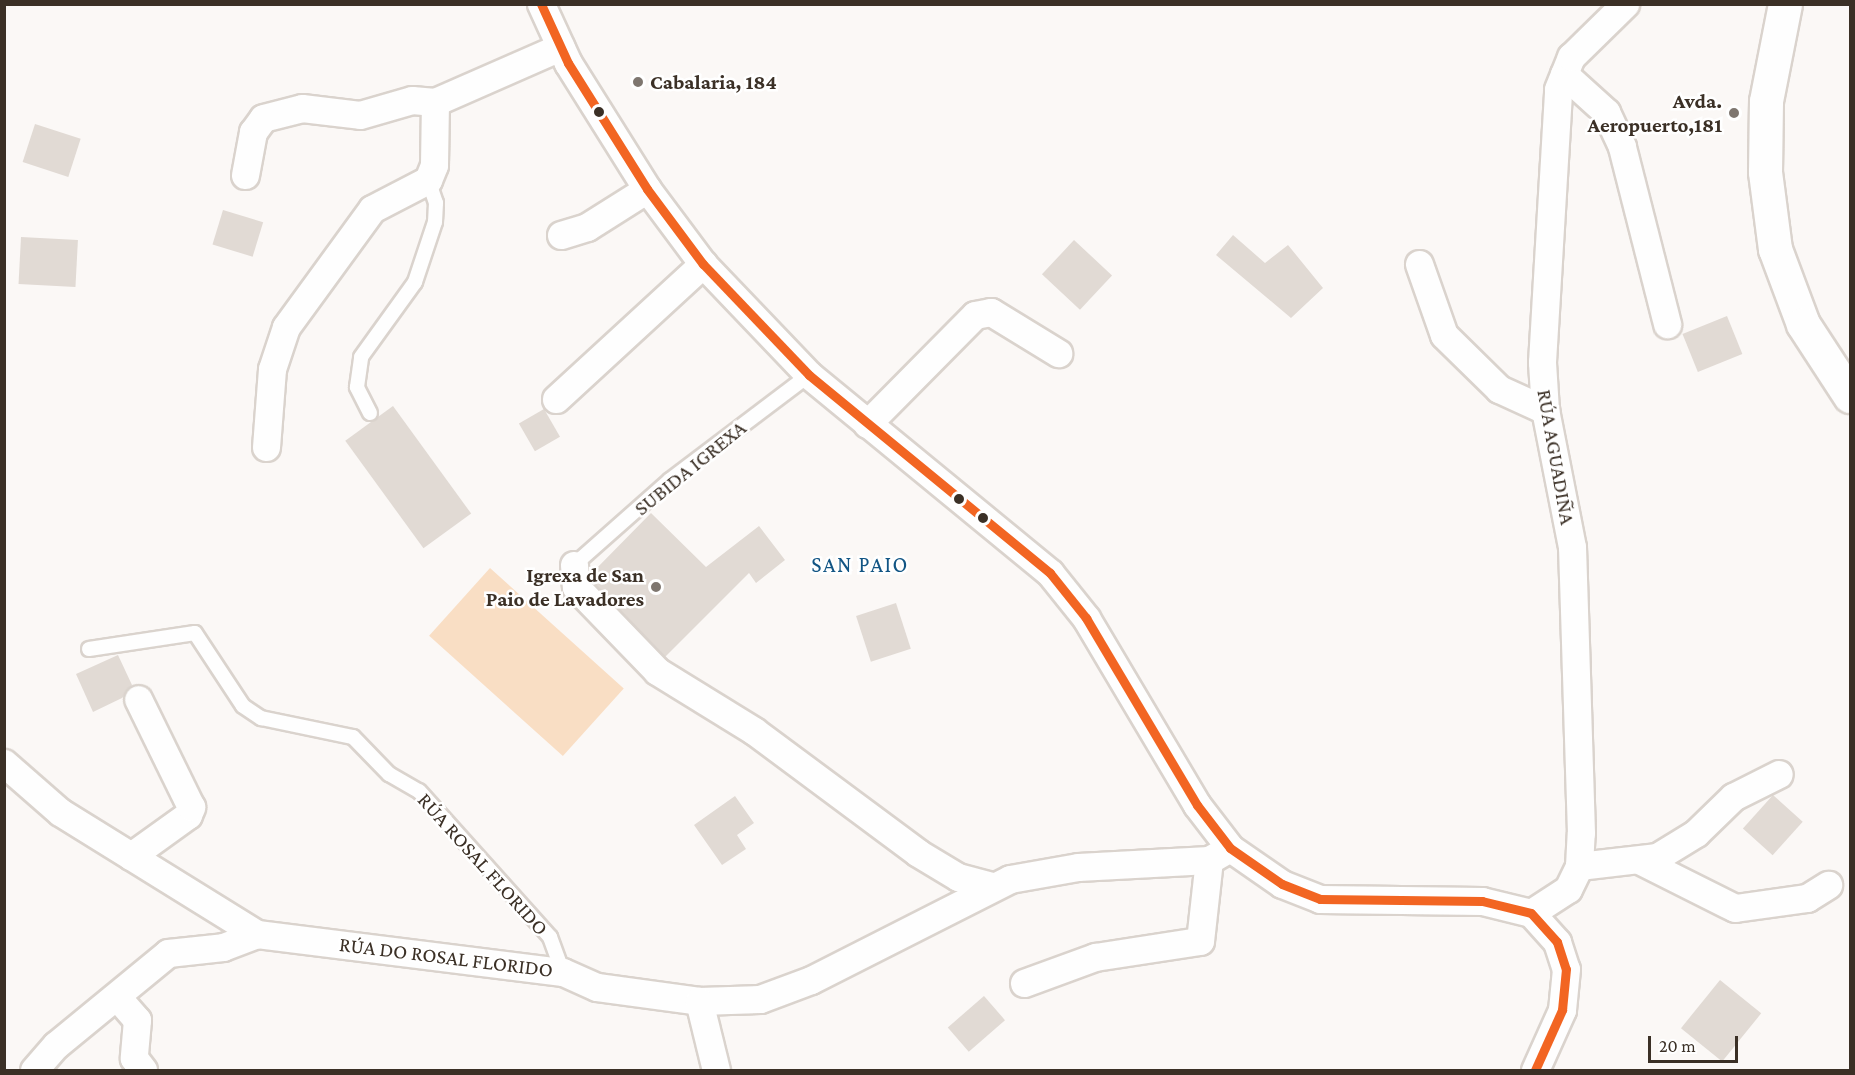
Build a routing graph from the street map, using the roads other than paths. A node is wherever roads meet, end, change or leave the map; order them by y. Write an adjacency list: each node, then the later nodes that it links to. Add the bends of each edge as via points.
1 (541, 4): 4 (street)
2 (1625, 4): 5 (street, RÚA AGUADIÑA, via 1571,57)
3 (1785, 4): 16 (main road, via 1766,101 1765,172 1775,249 1803,324)
4 (560, 47): 6 (street); 9 (street)
5 (1564, 74): 13 (street, via 1596,99 1622,147); 18 (street, RÚA AGUADIÑA, via 1552,173 1542,362)
6 (435, 102): 7 (street, via 412,100 360,115 302,108 263,118 253,132); 8 (street, via 434,165)
7 (245, 176)
8 (428, 180): 19 (lane, via 436,203 435,222 415,282 361,357 357,387); 21 (street, via 372,209 286,327 270,379)
9 (647, 189): 10 (street, via 587,227); 11 (street)
10 (561, 235)
11 (703, 264): 15 (street); 17 (street)
12 (1419, 264): 18 (street, via 1444,335 1500,389)
13 (1667, 324)
14 (1058, 352): 20 (street, via 991,312 975,315)
15 (809, 375): 20 (street); 22 (lane, SUBIDA IGREXA, via 670,480)
16 (1851, 396)
17 (556, 399)
18 (1545, 410): 30 (street, RÚA AGUADIÑA, via 1572,547)
19 (370, 413)
20 (867, 424): 27 (street, via 1050,573 1086,618 1197,805)
21 (266, 447)
22 (574, 565): 32 (street, via 576,587 657,671 754,731 918,853 958,877)
23 (89, 649): 35 (lane, RÚA ROSAL FLORIDO, via 195,633 243,706 261,718 353,737 389,774 419,792 550,937)
24 (138, 699): 28 (street, via 191,807)
25 (4, 763): 28 (street, RÚA DO ROSAL FLORIDO, via 60,812)
26 (1779, 774): 29 (street, via 1733,797 1696,834)
27 (1219, 854): 32 (street, RÚA DO ROSAL FLORIDO, via 1078,867); 33 (street, via 1320,899 1482,901); 36 (street, via 1200,941 1095,957)
28 (131, 856): 34 (street, RÚA DO ROSAL FLORIDO)
29 (1641, 861): 30 (street); 31 (street, via 1735,908 1807,898)
30 (1579, 866): 33 (street, via 1568,889)
31 (1828, 885)
32 (992, 886): 38 (street, RÚA DO ROSAL FLORIDO, via 812,980 760,999)
33 (1531, 913): 39 (street, via 1557,942 1566,969 1562,1010)
34 (257, 934): 35 (street, RÚA DO ROSAL FLORIDO); 37 (street, via 223,947 168,953)
35 (563, 972): 38 (street, RÚA DO ROSAL FLORIDO, via 597,987)
36 (1023, 983)
37 (118, 998): 40 (street, via 56,1046); 41 (street, via 137,1020 134,1058)
38 (699, 1001): 42 (street)
39 (1546, 1066)
40 (34, 1071)
41 (143, 1071)
42 (716, 1071)

